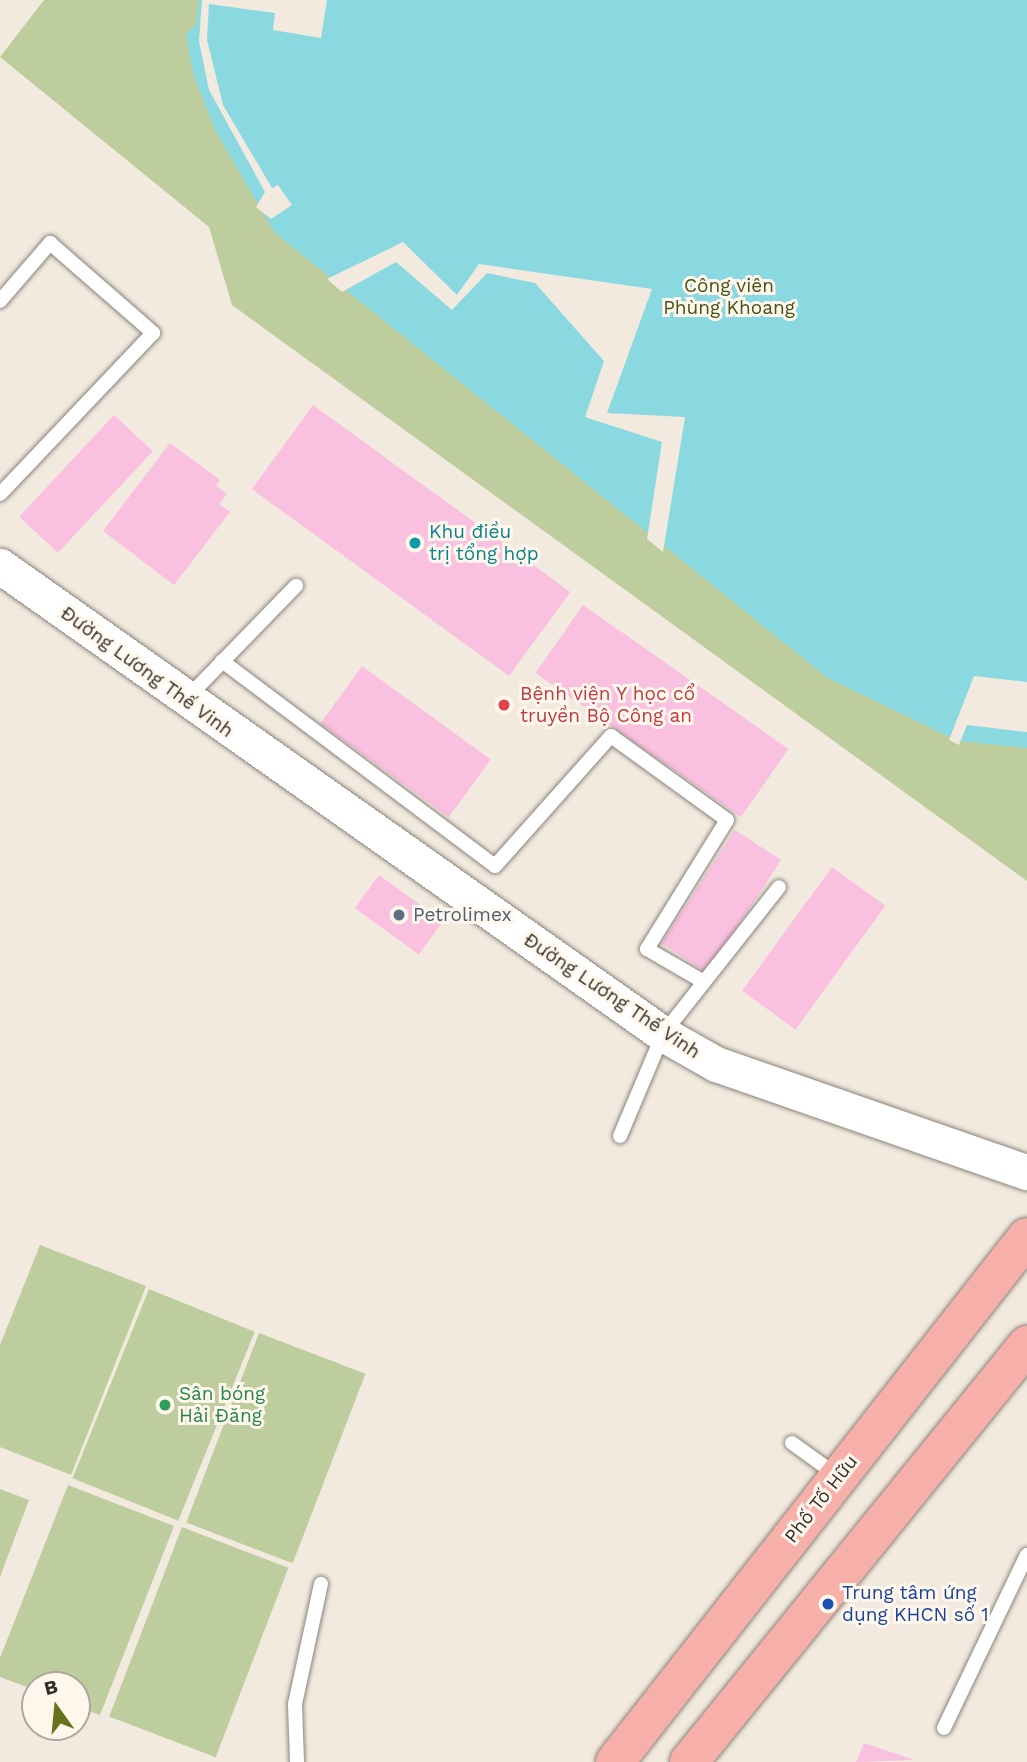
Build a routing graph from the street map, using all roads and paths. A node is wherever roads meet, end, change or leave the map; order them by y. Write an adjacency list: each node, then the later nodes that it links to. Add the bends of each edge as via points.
1 (0, 301): 2 (lane, via 50,243 153,333)
2 (0, 494)
3 (0, 566): 6 (street, Đường Lương Thế Vinh)
4 (296, 586): 5 (lane)
5 (222, 661): 6 (lane); 8 (lane, via 495,866 611,736 727,820 647,949)
6 (185, 700): 9 (street, Đường Lương Thế Vinh)
7 (779, 887): 8 (lane)
8 (704, 982): 9 (lane)
9 (663, 1034): 10 (lane); 11 (street, Đường Lương Thế Vinh, via 716,1064)
10 (620, 1136)
11 (1027, 1172)
12 (1027, 1237): 15 (main road, Phố Tố Hữu)
13 (1027, 1345): 21 (main road)
14 (792, 1443): 15 (lane)
15 (839, 1477): 20 (main road, Phố Tố Hữu)
16 (1027, 1555): 18 (lane)
17 (321, 1584): 19 (lane, via 295,1704)
18 (944, 1728)
19 (297, 1762)
20 (615, 1762)
21 (689, 1762)

